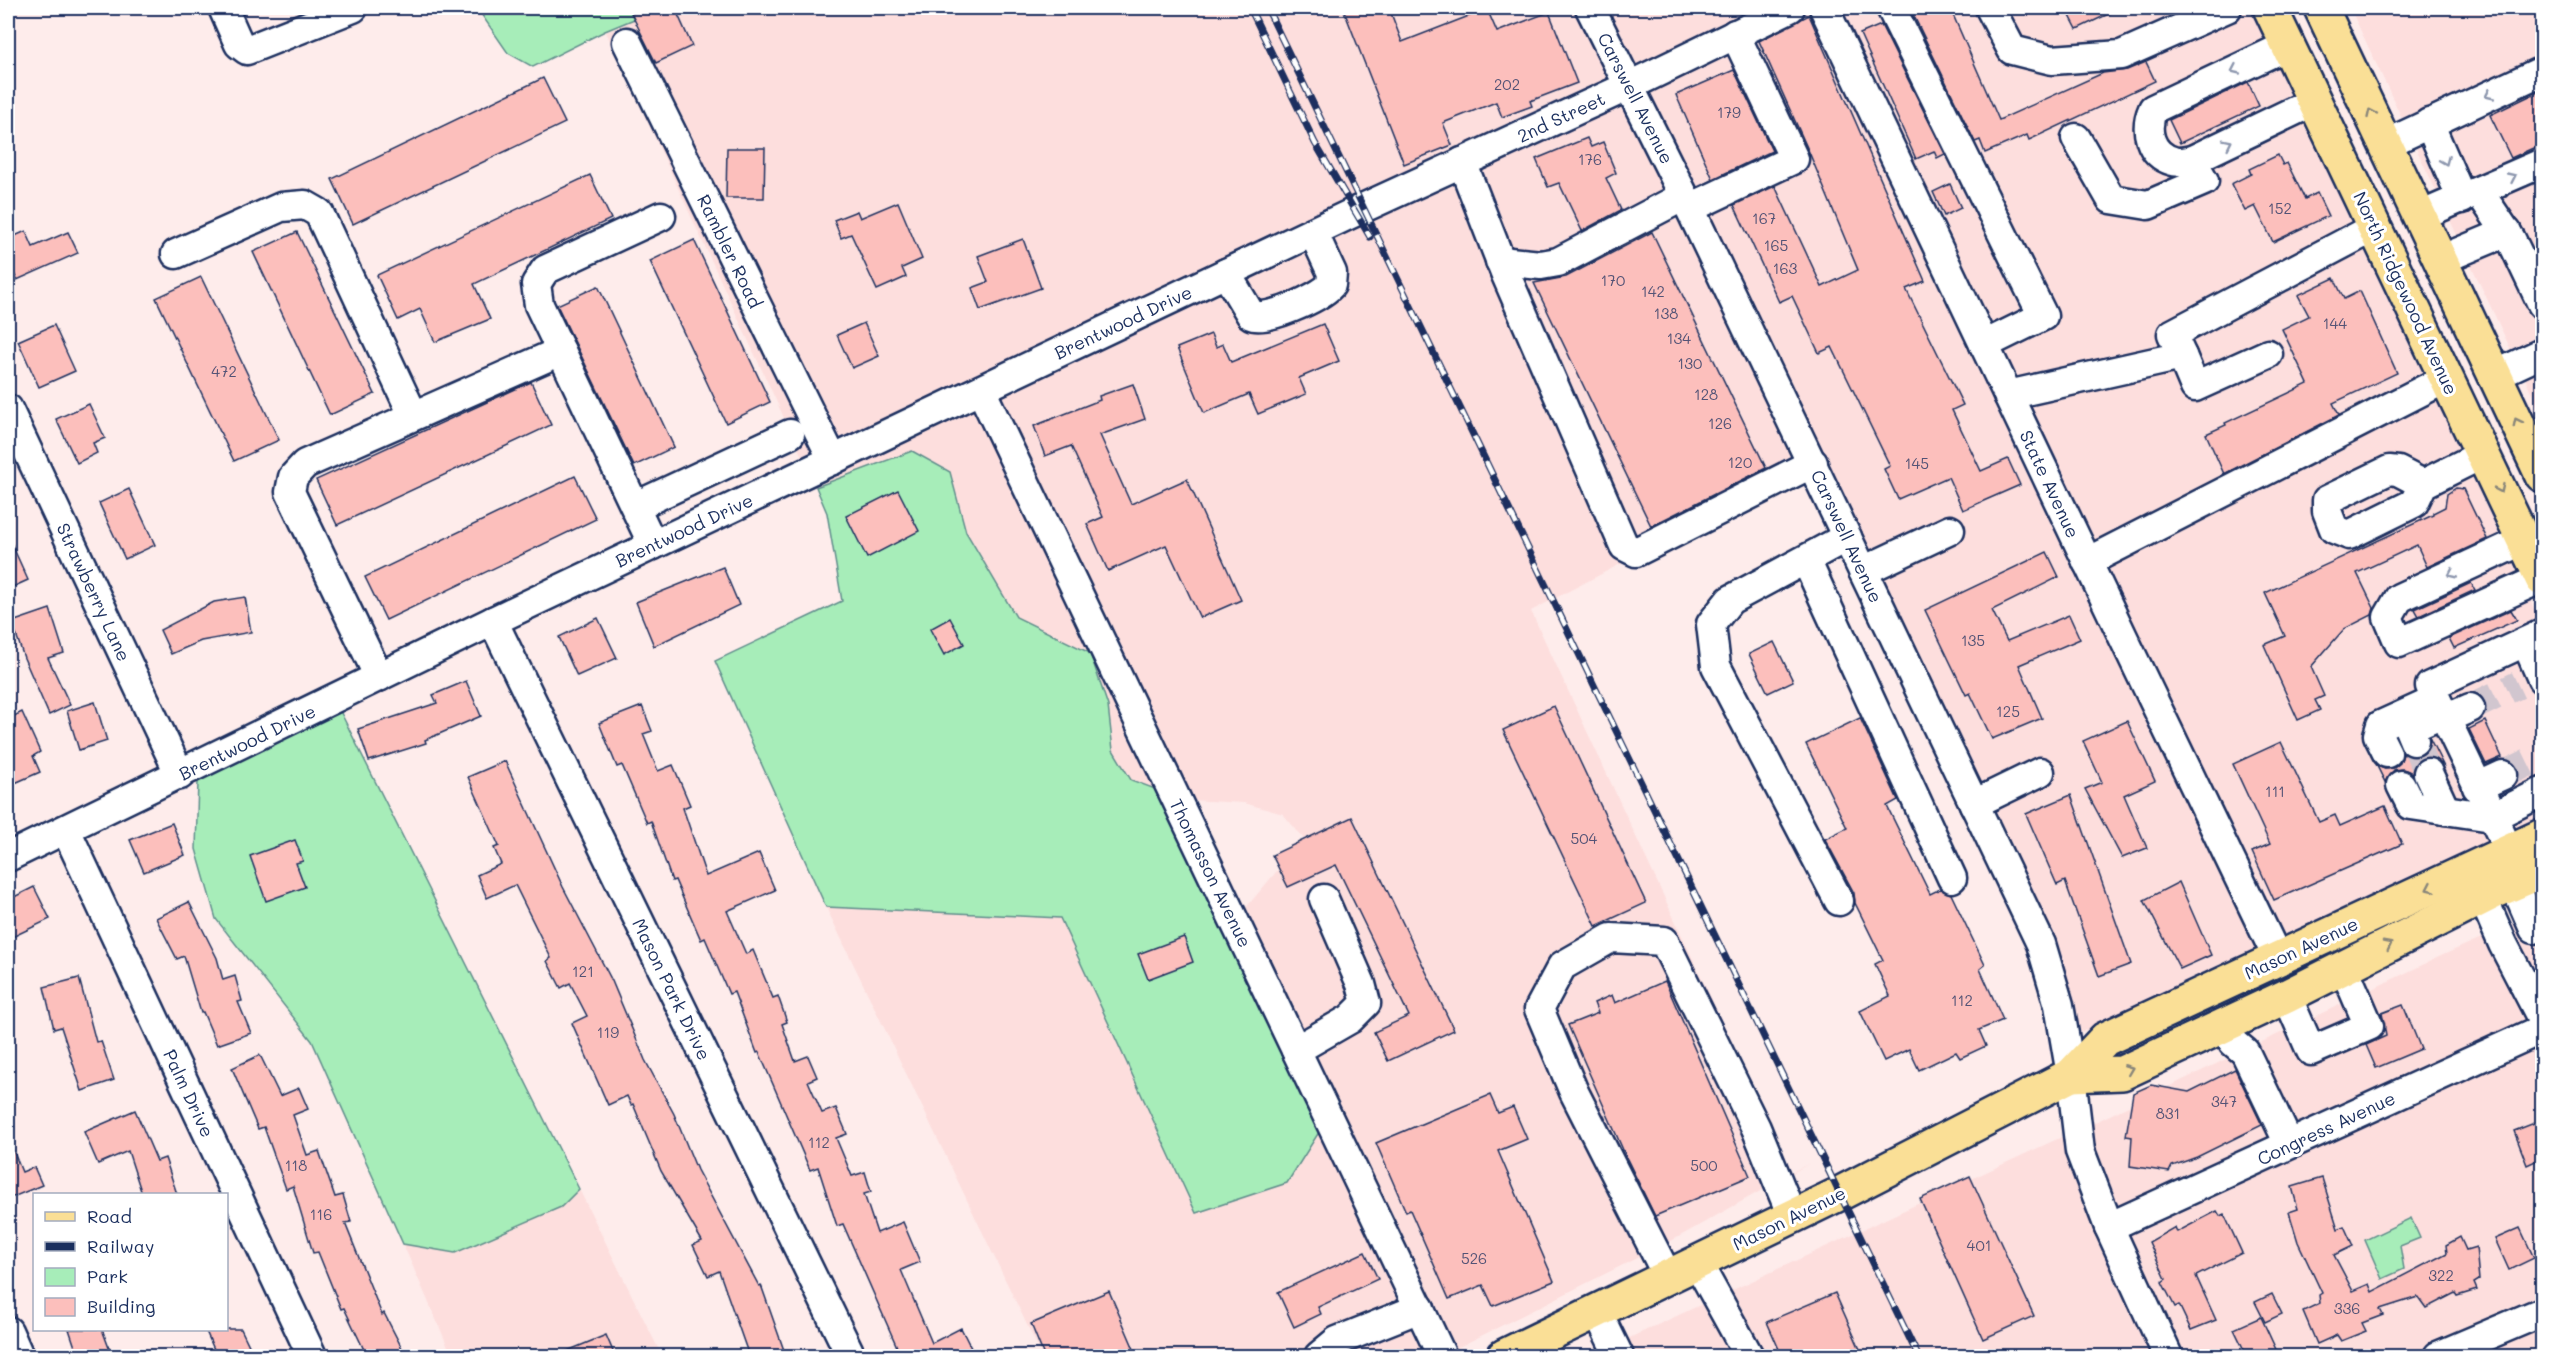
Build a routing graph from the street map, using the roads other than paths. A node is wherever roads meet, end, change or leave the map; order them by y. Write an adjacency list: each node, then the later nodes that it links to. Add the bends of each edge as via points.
1 (223, 8): 2 (street, via 239,44 247,50)
2 (353, 8)
3 (1590, 8): 15 (street, Carswell Avenue)
4 (1790, 8): 11 (street, 2nd Street)
5 (1824, 8): 36 (street, State Avenue)
6 (1891, 8): 36 (street, via 2043,316)
7 (1990, 8): 8 (street, via 2012,50 2052,60 2121,55)
8 (2227, 8)
9 (2271, 8): 13 (main road, North Ridgewood Avenue)
10 (2321, 8): 19 (main road, one-way to 10)
11 (1735, 34): 15 (street, 2nd Street); 24 (street, via 1794,159)
12 (627, 42): 49 (street, Rambler Road)
13 (2288, 45): 16 (main road, North Ridgewood Avenue); 20 (street, one-way to 20, via 2153,109 2147,123 2149,139 2157,152 2174,162)
14 (2542, 71): 17 (street, one-way to 17)
15 (1631, 85): 21 (street, 2nd Street); 24 (street, Carswell Avenue)
16 (2315, 101): 20 (street, one-way to 16); 28 (main road, North Ridgewood Avenue)
17 (2429, 123): 19 (street); 23 (street, one-way to 23)
18 (2076, 138): 20 (street, via 2111,200 2148,205 2204,181)
19 (2386, 144): 27 (main road)
20 (2192, 160)
21 (1462, 162): 25 (street, 2nd Street); 33 (street)
22 (2542, 163): 23 (street, one-way to 22)
23 (2471, 196): 27 (street); 30 (street)
24 (1687, 202): 33 (street, via 1558,262 1541,265); 50 (street, Carswell Avenue)
25 (1363, 208): 29 (street, Brentwood Drive)
26 (661, 216): 37 (street, via 545,270 536,284 539,305)
27 (2420, 216): 32 (main road)
28 (2375, 226): 40 (street, via 2172,334); 42 (main road, North Ridgewood Avenue)
29 (1312, 232): 34 (street, Brentwood Drive); 34 (street, via 1332,273 1331,285 1289,308 1264,318 1251,315)
30 (2507, 232): 32 (street); 35 (street)
31 (176, 254): 46 (street, via 280,207 305,204 319,213)
32 (2440, 260): 41 (main road)
33 (1500, 261): 50 (street, via 1624,546 1636,552)
34 (1226, 273): 43 (street, Brentwood Drive)
35 (2542, 304)
36 (1984, 345): 44 (street, State Avenue)
37 (561, 351): 46 (street); 53 (street)
38 (2542, 353): 41 (street)
39 (2268, 354): 40 (street, via 2195,387)
40 (2182, 356): 44 (street)
41 (2495, 375): 51 (main road, one-way to 41)
42 (2447, 378): 48 (main road, North Ridgewood Avenue); 60 (street)
43 (981, 390): 49 (street, Brentwood Drive); 99 (street, Thomasson Avenue)
44 (2008, 395): 60 (street, State Avenue)
45 (8, 409): 73 (street, Strawberry Lane)
46 (413, 415): 66 (street, via 305,464 293,477 290,492)
47 (790, 434): 53 (street)
48 (2483, 454): 52 (street); 56 (main road, North Ridgewood Avenue, one-way to 56)
49 (833, 460): 57 (street, Brentwood Drive)
50 (1813, 464): 55 (street, Carswell Avenue)
51 (2542, 475)
52 (2422, 484)
53 (636, 506): 57 (street)
54 (1950, 530): 61 (street)
55 (1847, 537): 58 (street); 61 (street, Carswell Avenue)
56 (2524, 540): 59 (street); 62 (main road, North Ridgewood Avenue)
57 (653, 545): 64 (street, Brentwood Drive)
58 (1806, 560): 86 (street); 89 (street, via 1730,600 1711,624 1716,666)
59 (2481, 560): 63 (street); 63 (street, one-way to 63, via 2399,598 2388,617 2399,643)
60 (2087, 562): 92 (street, State Avenue)
61 (1863, 571): 78 (street, Carswell Avenue)
62 (2542, 578): 63 (street)
63 (2499, 598)
64 (493, 621): 66 (street, Brentwood Drive); 112 (street, Mason Park Drive)
65 (2534, 638): 67 (street); 68 (street, via 2430,687)
66 (379, 677): 73 (street, Brentwood Drive)
67 (2534, 680)
68 (2448, 710): 69 (street, via 2409,729); 70 (street, via 2381,725 2378,735); 76 (street)
69 (2414, 741)
70 (2387, 753)
71 (2040, 772): 78 (street)
72 (2428, 773): 79 (street)
73 (180, 775): 81 (street, Brentwood Drive)
74 (2503, 775): 76 (street)
75 (2401, 785): 79 (street, via 2411,805)
76 (2477, 787): 80 (street)
77 (2542, 792): 80 (street)
78 (1974, 804): 100 (street, Carswell Avenue, via 2041,944 2059,1005)
79 (2445, 810): 80 (street)
80 (2492, 817): 83 (street)
81 (66, 830): 84 (street, Brentwood Drive); 111 (street, Palm Drive)
82 (2542, 836): 83 (main road, Mason Avenue)
83 (2509, 851): 92 (main road, Mason Avenue, one-way to 92)
84 (8, 857)
85 (2528, 877): 87 (main road, Mason Avenue); 90 (street)
86 (1952, 878)
87 (2482, 898): 91 (street); 93 (main road, Mason Avenue, one-way to 87)
88 (1324, 899): 99 (street, via 1366,1003 1350,1019)
89 (1839, 901)
90 (2538, 927): 91 (street)
91 (2503, 944): 94 (street)
92 (2278, 959): 100 (main road, Mason Avenue, via 2105,1039)
93 (2344, 968): 95 (main road, Mason Avenue); 95 (street, via 2369,1026 2311,1051)
94 (2533, 980): 96 (street)
95 (2287, 996): 97 (main road, Mason Avenue)
96 (2542, 1019)
97 (2226, 1025): 100 (main road, Mason Avenue, one-way to 97, via 2122,1073); 101 (street, via 2233,1042 2245,1052)
98 (2542, 1029): 101 (street, Congress Avenue)
99 (1296, 1050): 106 (street, Thomasson Avenue)
100 (2071, 1075): 102 (main road, Mason Avenue); 103 (street, Carswell Avenue, via 2080,1151)
101 (2289, 1144): 103 (street, Congress Avenue)
102 (1792, 1216): 104 (main road, Mason Avenue); 105 (street, via 1756,1128 1664,941 1611,939 1562,966 1539,1009 1574,1092)
103 (2109, 1227): 118 (street, Carswell Avenue)
104 (1697, 1262): 105 (main road, Mason Avenue); 117 (street)
105 (1668, 1277): 107 (main road, Mason Avenue)
106 (1420, 1308): 113 (street, via 1337,1341); 114 (street, Thomasson Avenue)
107 (1597, 1311): 115 (main road, Mason Avenue); 116 (street)
108 (2542, 1312): 119 (street)
109 (8, 1331): 110 (street)
110 (19, 1356)
111 (312, 1356)
112 (851, 1356)
113 (1319, 1356)
114 (1443, 1356)
115 (1504, 1356)
116 (1619, 1356)
117 (1749, 1356)
118 (2168, 1356)
119 (2438, 1356)

